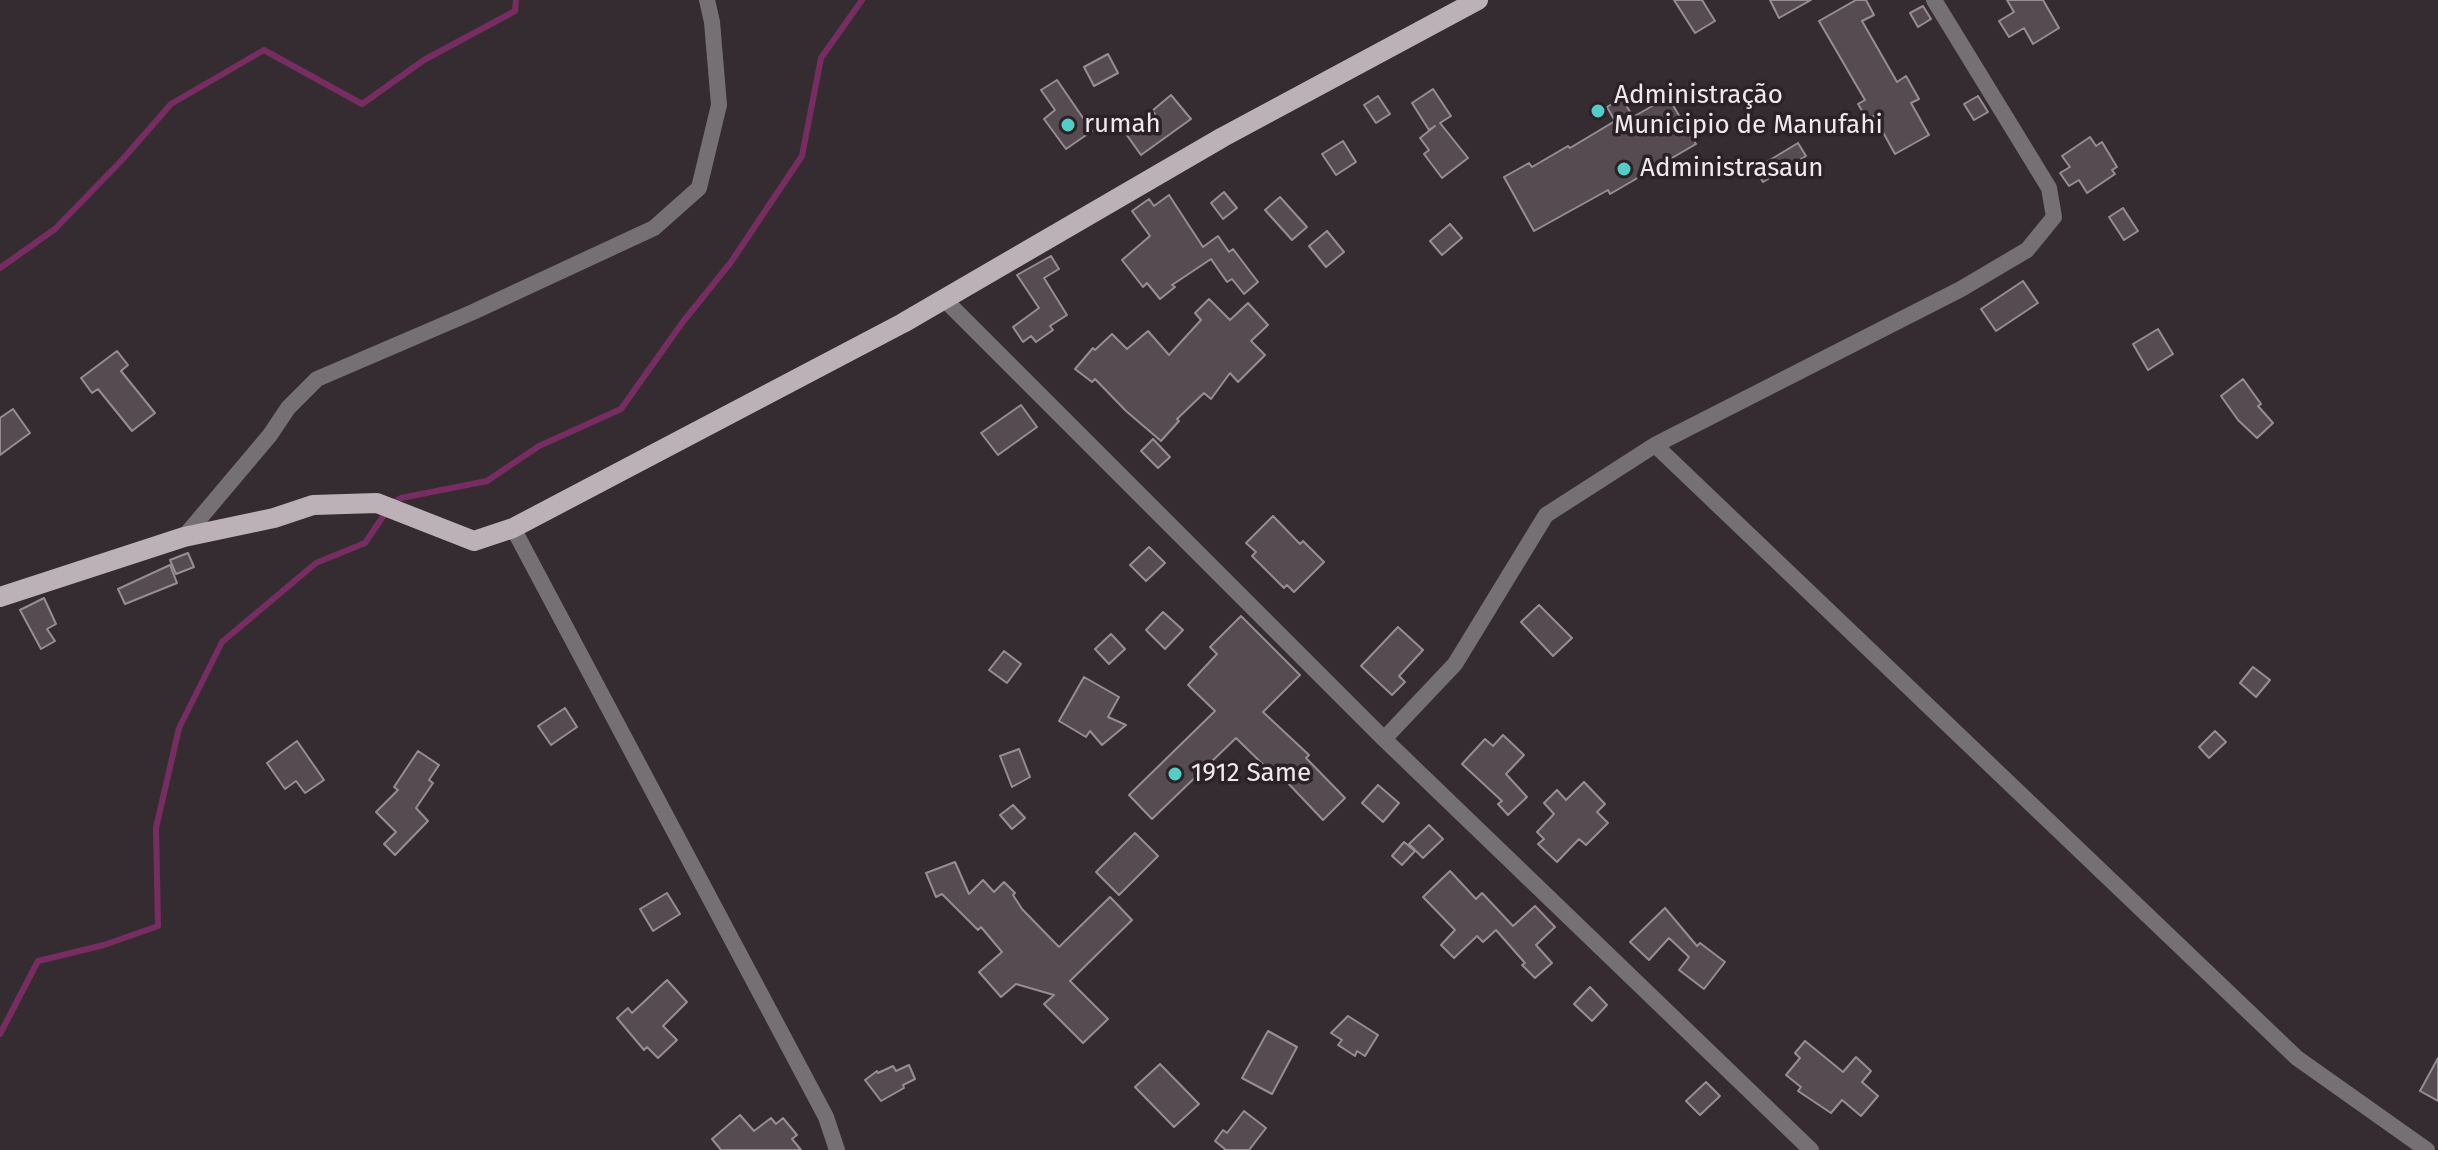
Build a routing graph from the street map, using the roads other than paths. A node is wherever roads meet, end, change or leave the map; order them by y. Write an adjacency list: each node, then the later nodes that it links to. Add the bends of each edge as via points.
1 (707, 0): 7 (street, via 719,105 699,188 654,228 317,379)
2 (1478, 0): 4 (main road, via 1223,137)
3 (1934, 0): 5 (street, via 2049,188 2054,217 2027,250 1961,289)
4 (944, 299): 6 (main road); 9 (street)
5 (1655, 445): 9 (street, via 1546,515 1455,664); 12 (street, via 2297,1058)
6 (513, 528): 7 (main road, via 474,541 377,503 343,503 313,505); 10 (street, via 826,1117)
7 (184, 537): 8 (main road)
8 (0, 597)
9 (1384, 739): 11 (street)
10 (837, 1150)
11 (1811, 1150)
12 (2427, 1150)

